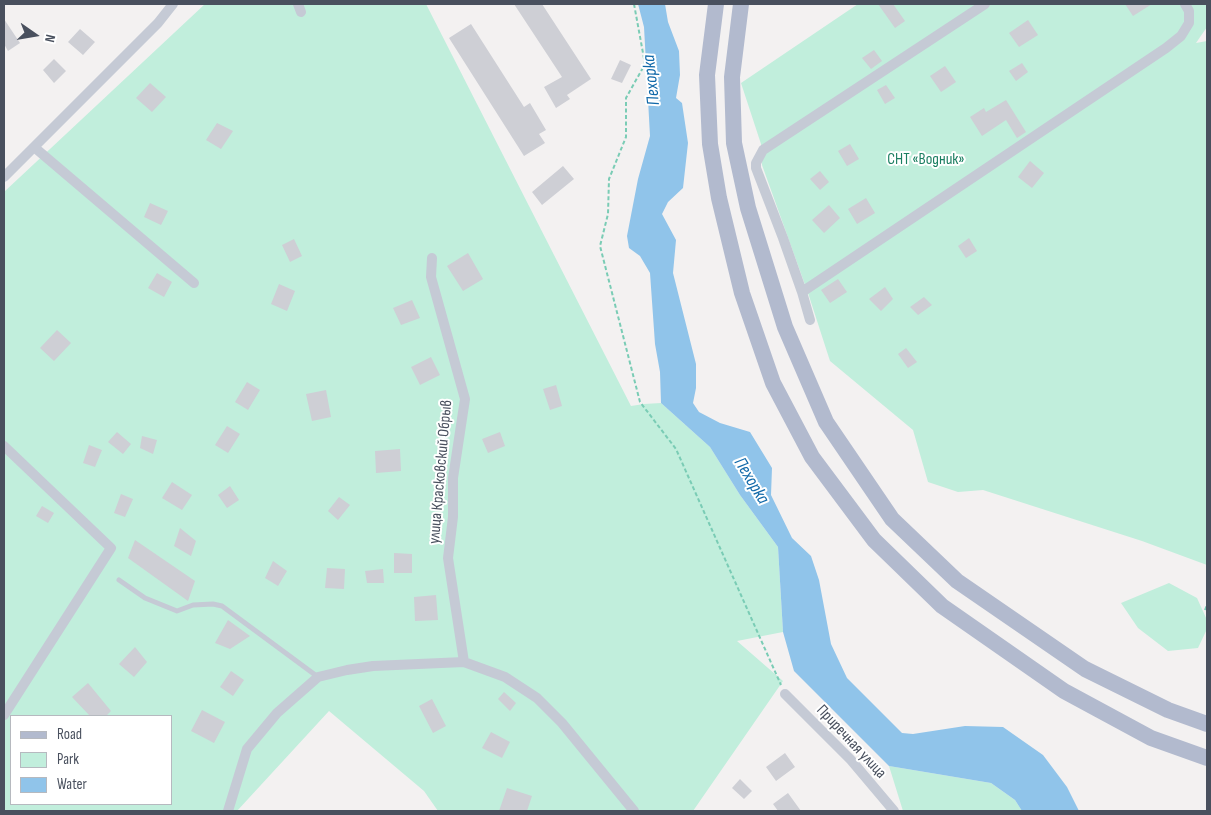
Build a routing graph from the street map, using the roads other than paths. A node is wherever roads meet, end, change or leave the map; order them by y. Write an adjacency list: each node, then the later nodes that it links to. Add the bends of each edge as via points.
1 (173, 4): 6 (street)
2 (716, 4): 19 (main road, via 707,75 710,144 719,198 742,293 773,383 812,457 874,540 942,606 1064,691 1151,738)
3 (741, 4): 18 (main road, via 732,77 734,142 748,208 785,327 826,422 892,519 957,581 1085,669 1168,710)
4 (985, 4): 10 (street, via 763,150 756,168)
5 (1185, 4): 10 (street, via 1189,23 1181,36 1166,48)
6 (34, 147): 7 (street); 9 (street)
7 (4, 177)
8 (432, 258): 14 (street, улица Красковский Обрыв, via 431,276 465,399 453,478 454,517 448,558)
9 (194, 283)
10 (802, 292): 11 (street)
11 (810, 320)
12 (4, 446): 17 (street, via 111,548)
13 (119, 580): 15 (lane, via 145,598 176,611 193,605 222,606)
14 (464, 662): 15 (street, via 374,666); 21 (street, via 505,677 537,698 562,723)
15 (318, 677): 20 (street, via 277,713 247,749)
16 (786, 694): 22 (street, Приречная улица, via 852,760)
17 (4, 715)
18 (1207, 724)
19 (1207, 758)
20 (228, 811)
21 (634, 811)
22 (894, 811)

